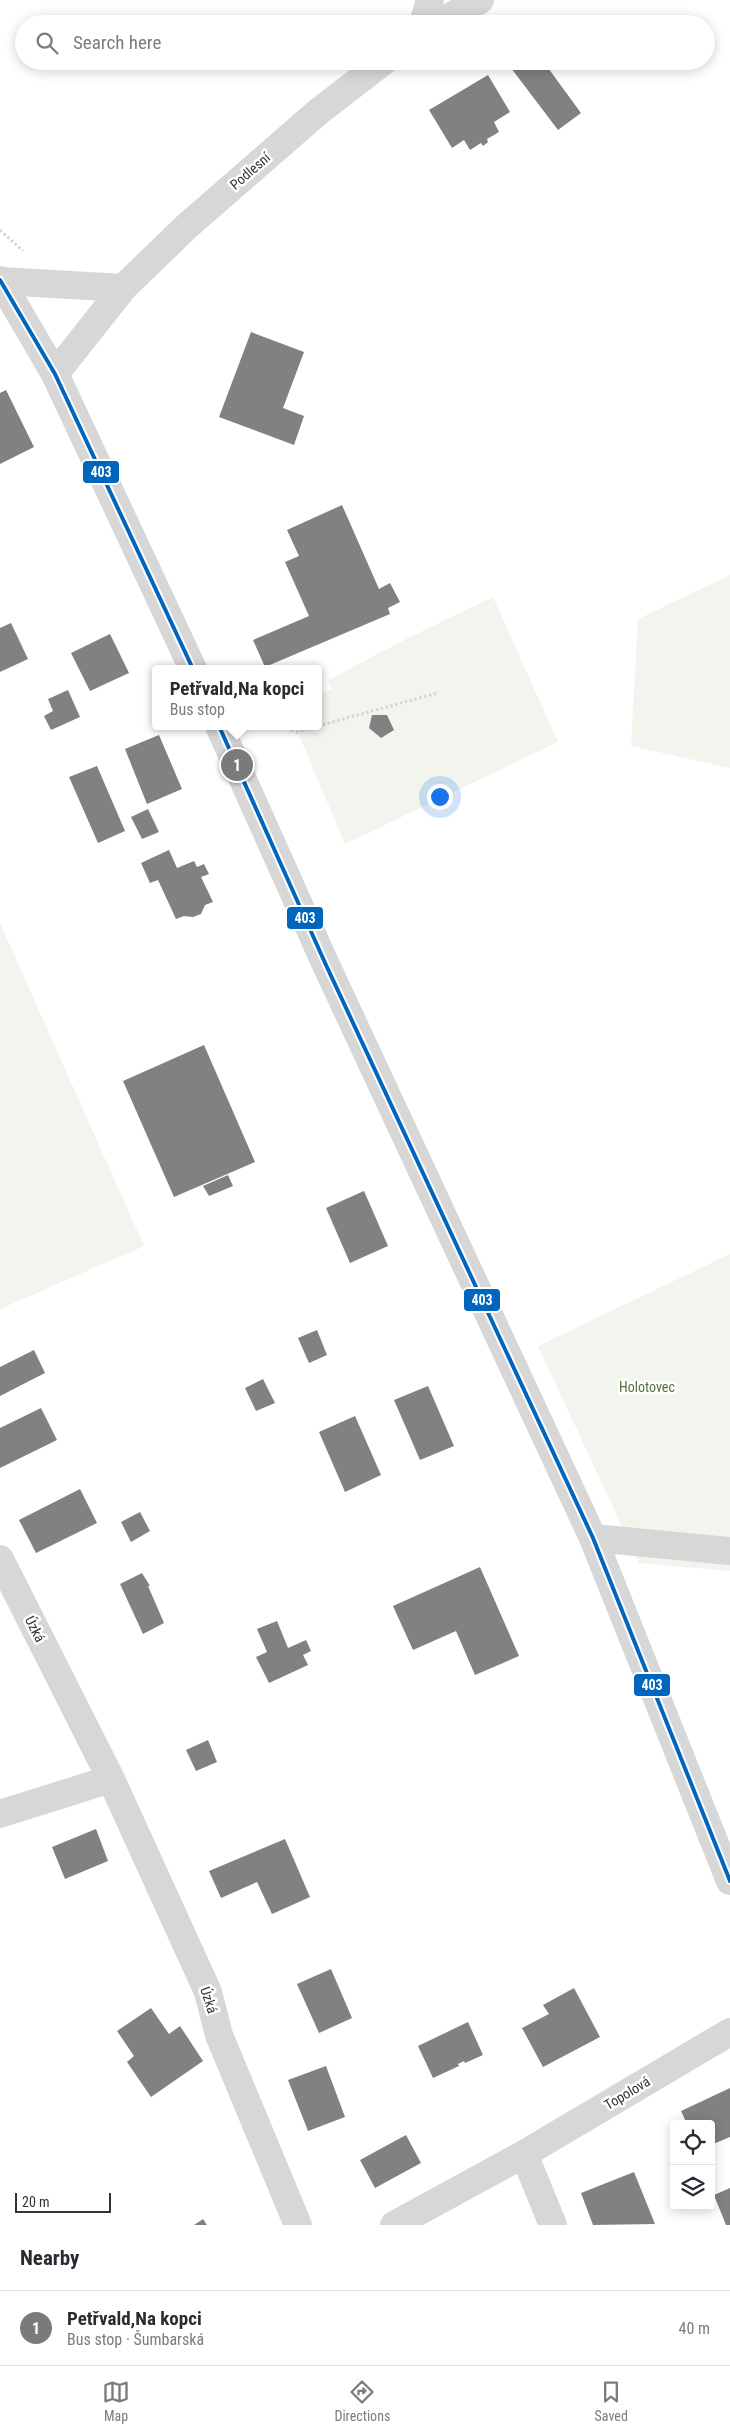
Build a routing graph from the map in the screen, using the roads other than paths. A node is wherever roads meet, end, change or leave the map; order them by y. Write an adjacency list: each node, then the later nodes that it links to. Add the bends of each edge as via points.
1 (430, 0): 3 (street)
2 (480, 0): 4 (street)
3 (426, 15)
4 (453, 15)
5 (372, 70): 7 (street, Podlesní, via 318,112 186,227)
6 (0, 280): 7 (street); 8 (street)
7 (123, 288): 8 (street, Podlesní)
8 (55, 374): 9 (street)
9 (191, 665)
10 (221, 730): 11 (street, via 326,965)
11 (593, 1538): 12 (street); 16 (street)
12 (730, 1551)
13 (0, 1558): 14 (street, Úzká)
14 (111, 1779): 15 (street); 19 (street, Úzká, via 208,1992 219,2035)
15 (0, 1814)
16 (730, 1881)
17 (730, 2032): 18 (street, Topolová)
18 (524, 2154): 20 (street, Topolová); 21 (street)
19 (298, 2225)
20 (394, 2225)
21 (553, 2225)

